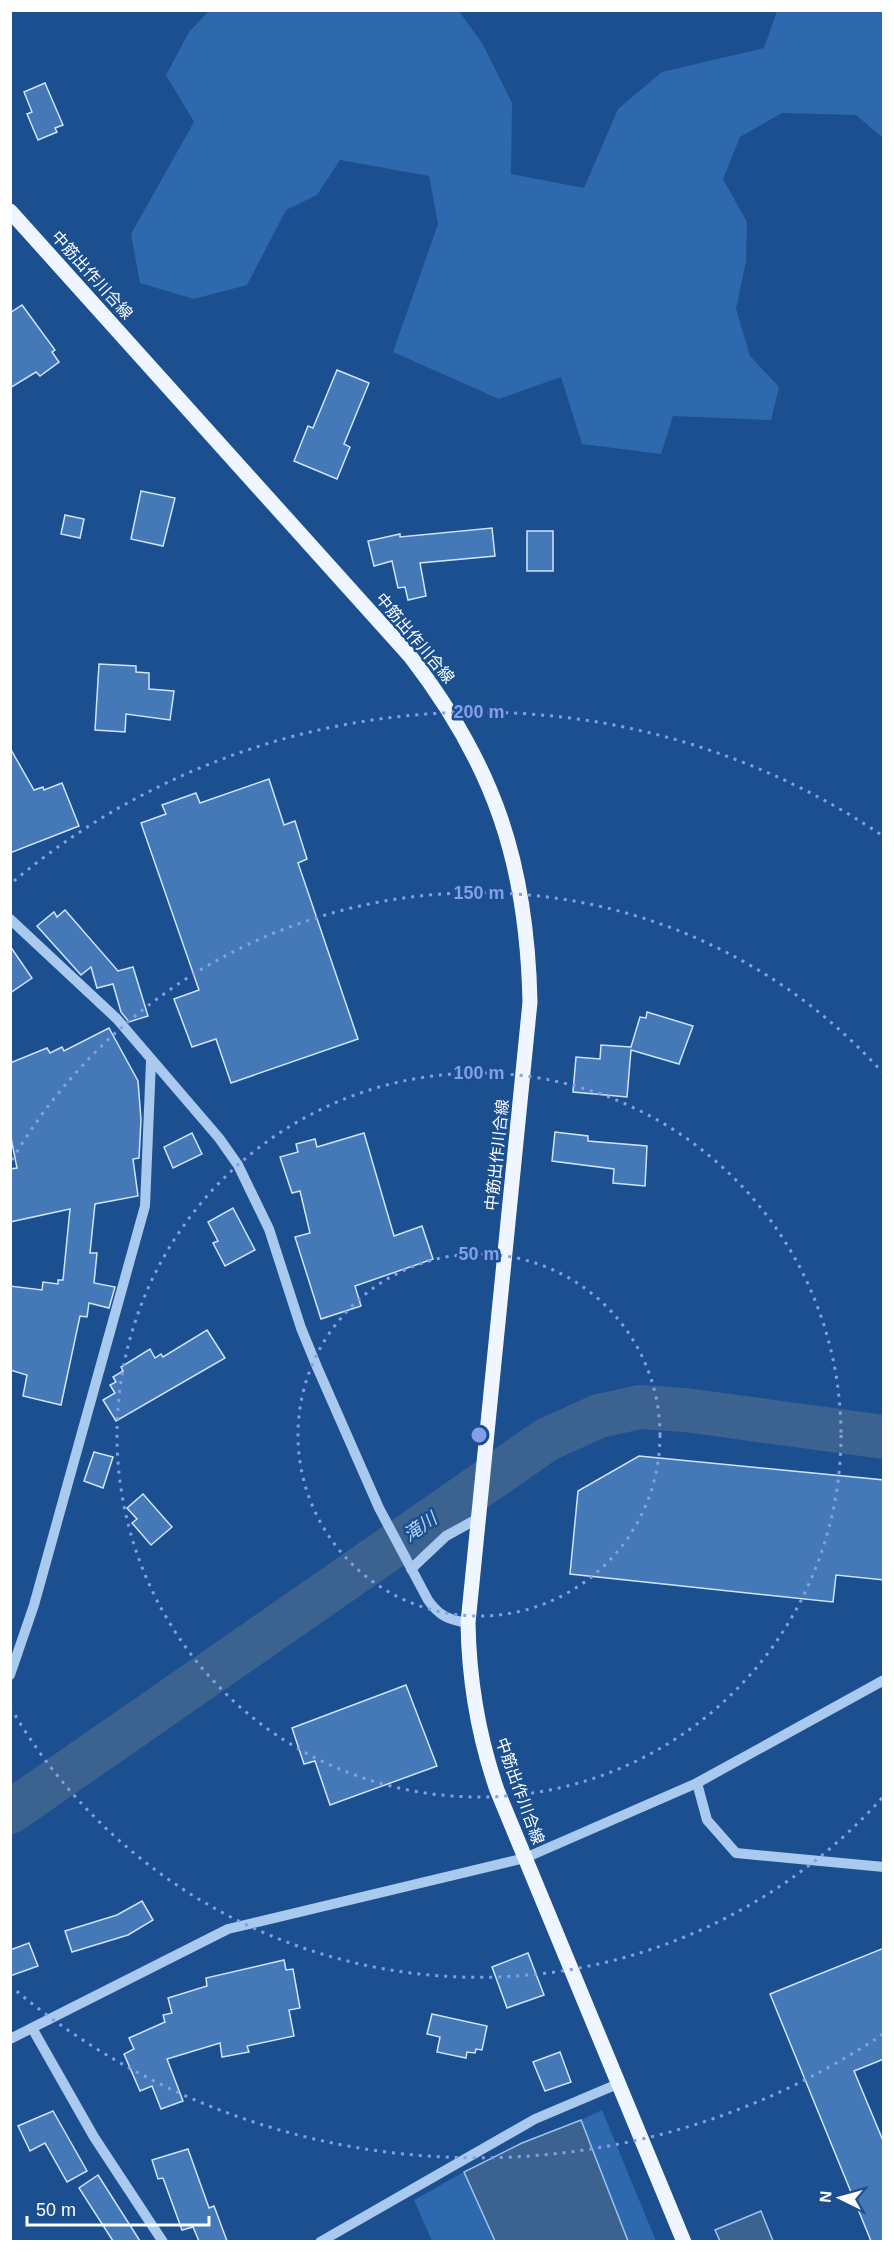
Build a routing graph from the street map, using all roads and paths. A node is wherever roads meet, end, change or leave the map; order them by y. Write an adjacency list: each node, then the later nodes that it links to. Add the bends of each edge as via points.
1 (10, 211): 4 (main road, 中筋出作川合線, via 410,656 463,732 497,806 514,858 524,912 530,1002)
2 (10, 919): 3 (street, via 117,1019)
3 (151, 1061): 5 (street, via 219,1138 256,1198 301,1328 379,1508); 7 (street, via 145,1206 34,1605)
4 (477, 1519): 5 (street, via 446,1536); 6 (main road, 中筋出作川合線)
5 (411, 1569): 6 (street, via 437,1613)
6 (468, 1623): 10 (main road, 中筋出作川合線, via 477,1725 497,1790)
7 (10, 1675)
8 (884, 1680): 9 (street)
9 (698, 1783): 10 (street); 11 (street, via 708,1820 736,1853)
10 (525, 1858): 12 (street, via 228,1929); 14 (main road, 中筋出作川合線)
11 (884, 1867)
12 (33, 2028): 13 (street); 15 (street, via 94,2137)
13 (10, 2039)
14 (620, 2083): 16 (street, via 535,2119); 17 (main road, 中筋出作川合線)
15 (163, 2241)
16 (320, 2241)
17 (684, 2241)

